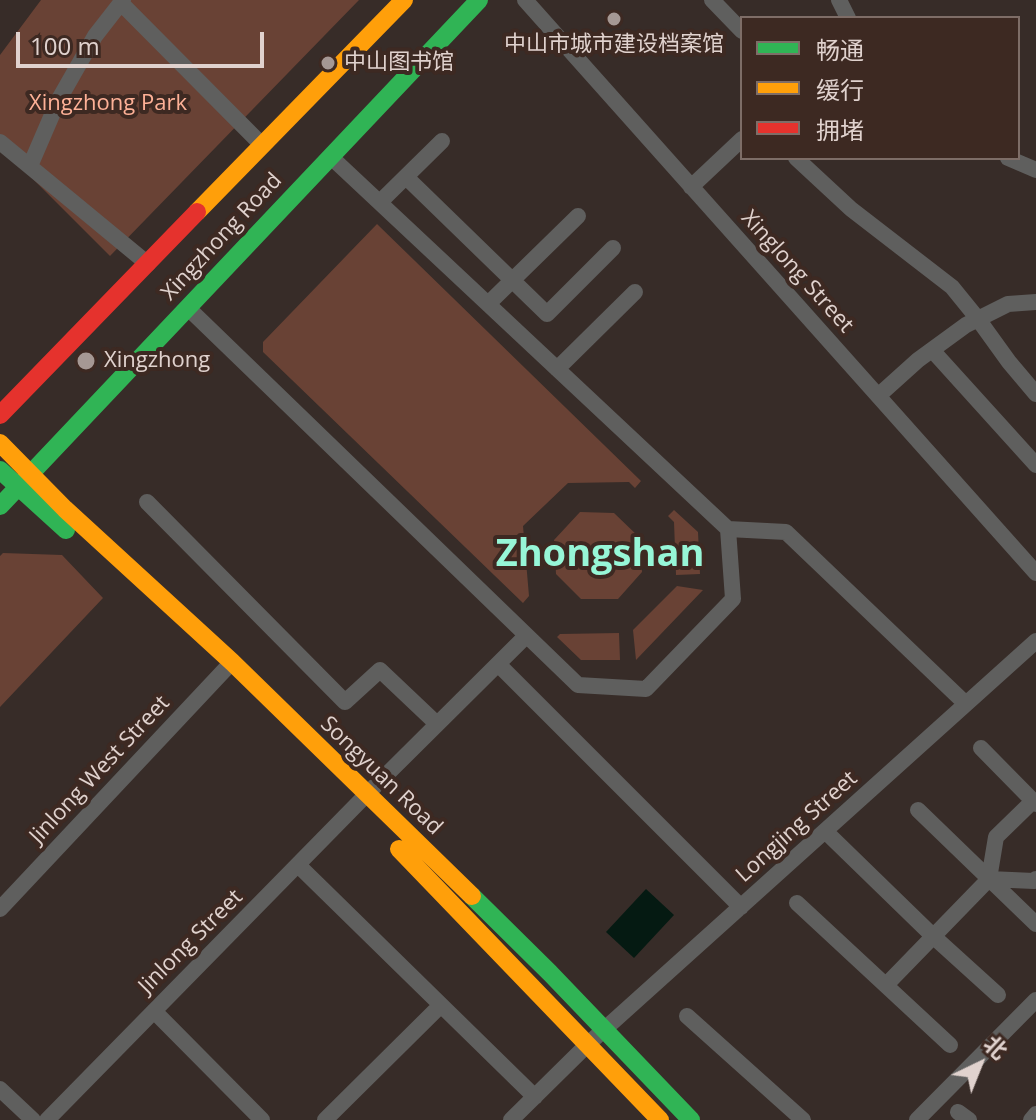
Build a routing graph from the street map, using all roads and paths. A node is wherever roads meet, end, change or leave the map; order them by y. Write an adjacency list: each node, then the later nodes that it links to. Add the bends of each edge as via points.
1 (404, 0): 10 (street, Xingzhong Road)
2 (479, 0): 11 (street, Xingzhong Road)
3 (525, 0): 17 (street, Xinglong Street)
4 (712, 0): 6 (street)
5 (122, 1): 10 (street); 14 (street, via 58,101)
6 (740, 29)
7 (442, 141): 16 (street)
8 (740, 141): 17 (street)
9 (0, 142): 14 (street)
10 (262, 145): 21 (street, Xingzhong Road)
11 (331, 157): 18 (street); 26 (street, Xingzhong Road)
12 (798, 160): 27 (street, via 952,287)
13 (1013, 160): 15 (street)
14 (30, 166): 21 (street)
15 (1036, 170)
16 (406, 177): 18 (street); 22 (street)
17 (691, 187): 31 (street, Xinglong Street)
18 (380, 202): 25 (street)
19 (578, 216): 22 (street)
20 (613, 248): 22 (street, via 547,314)
21 (148, 264): 32 (street, Xingzhong Road)
22 (512, 280): 25 (street)
23 (635, 292): 29 (street)
24 (1036, 302): 27 (street, via 1008,304)
25 (488, 304): 29 (street)
26 (188, 308): 36 (street, Xingzhong Road); 42 (street)
27 (978, 319): 28 (street); 30 (street)
28 (932, 350): 31 (street); 34 (street)
29 (557, 369): 40 (street)
30 (1036, 394)
31 (878, 396): 41 (street, Xinglong Street)
32 (0, 415)
33 (0, 443): 36 (street, Songyuan Road)
34 (1036, 465)
35 (0, 470): 37 (street, Songyuan Road)
36 (31, 473): 37 (street, Xingzhong Road); 45 (street, Songyuan Road)
37 (19, 488): 39 (street, Xingzhong Road); 45 (street, Songyuan Road)
38 (147, 502): 47 (street, via 345,702 380,670)
39 (0, 506)
40 (728, 529): 42 (street, via 733,599 646,689 578,685); 46 (street, via 786,532)
41 (1036, 573)
42 (526, 636): 44 (street, Jinlong Street)
43 (1036, 641): 46 (street, Longjing Street)
44 (498, 664): 47 (street, Jinlong Street); 57 (street)
45 (227, 667): 49 (street, Songyuan Road); 58 (street, Jinlong West Street)
46 (966, 704): 52 (street, Longjing Street)
47 (437, 724): 49 (street, Jinlong Street)
48 (981, 748): 50 (street)
49 (361, 800): 53 (street, Jinlong Street); 67 (street, Songyuan Road, via 550,973); 68 (street, Songyuan Road)
50 (1034, 802): 54 (street, via 996,837)
51 (918, 810): 54 (street)
52 (825, 831): 57 (street, Longjing Street); 60 (street)
53 (298, 865): 64 (street); 65 (street, Jinlong Street)
54 (989, 879): 55 (street); 59 (street); 60 (street)
55 (1036, 879)
56 (797, 903): 61 (street)
57 (741, 907): 67 (street, Longjing Street)
58 (0, 909)
59 (1036, 924)
60 (934, 937): 61 (street); 62 (street)
61 (886, 985): 69 (street)
62 (998, 995)
63 (1036, 1000): 81 (street)
64 (441, 1005): 71 (street); 76 (street)
65 (154, 1011): 74 (street, Jinlong Street); 75 (street)
66 (687, 1016): 80 (street)
67 (604, 1030): 68 (street, Longjing Street); 79 (street, Songyuan Road)
68 (587, 1045): 71 (street, Longjing Street); 78 (street, Songyuan Road)
69 (950, 1045)
70 (0, 1089): 73 (street)
71 (535, 1097): 77 (street, Longjing Street)
72 (1036, 1114): 82 (street)
73 (33, 1120)
74 (47, 1120)
75 (262, 1120)
76 (325, 1120)
77 (511, 1120)
78 (660, 1120)
79 (691, 1120)
80 (803, 1120)
81 (917, 1120)
82 (1031, 1120)

